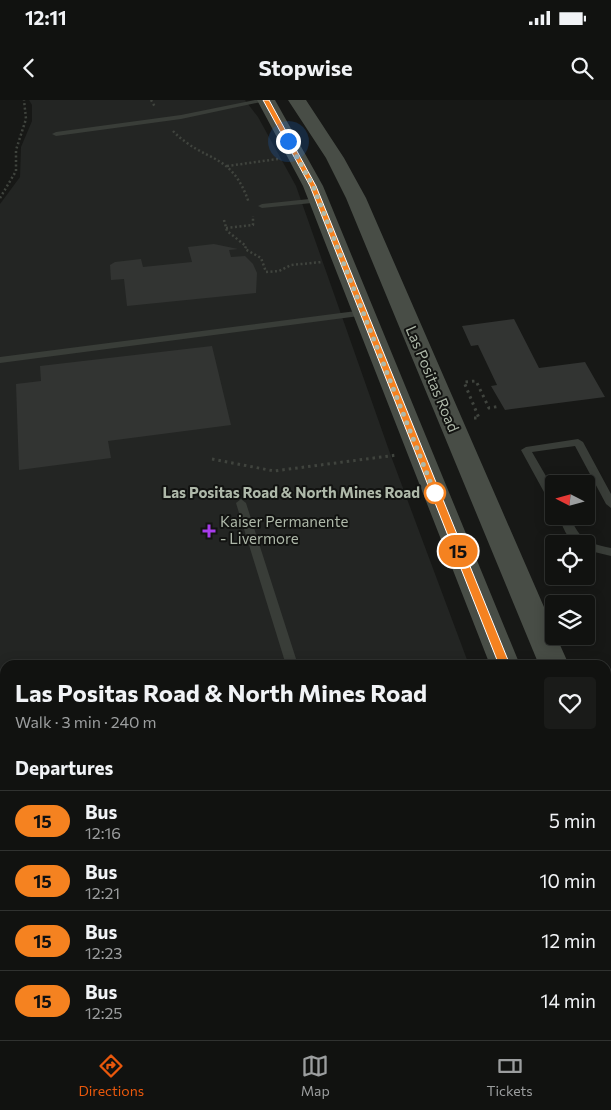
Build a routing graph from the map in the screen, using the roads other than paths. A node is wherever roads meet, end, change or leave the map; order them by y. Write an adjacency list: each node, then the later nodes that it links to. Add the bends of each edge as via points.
1 (267, 100): 3 (lane, via 181,117); 4 (main road)
2 (297, 100): 15 (main road, Las Positas Road, via 335,158 356,198)
3 (56, 134)
4 (319, 200): 5 (lane); 6 (main road)
5 (262, 206)
6 (364, 313): 7 (lane); 14 (main road)
7 (0, 360)
8 (545, 484): 10 (lane, via 526,450 578,442)
9 (241, 503): 13 (lane)
10 (611, 504)
11 (595, 548): 12 (lane)
12 (611, 552)
13 (290, 660)
14 (503, 660)
15 (552, 660)

